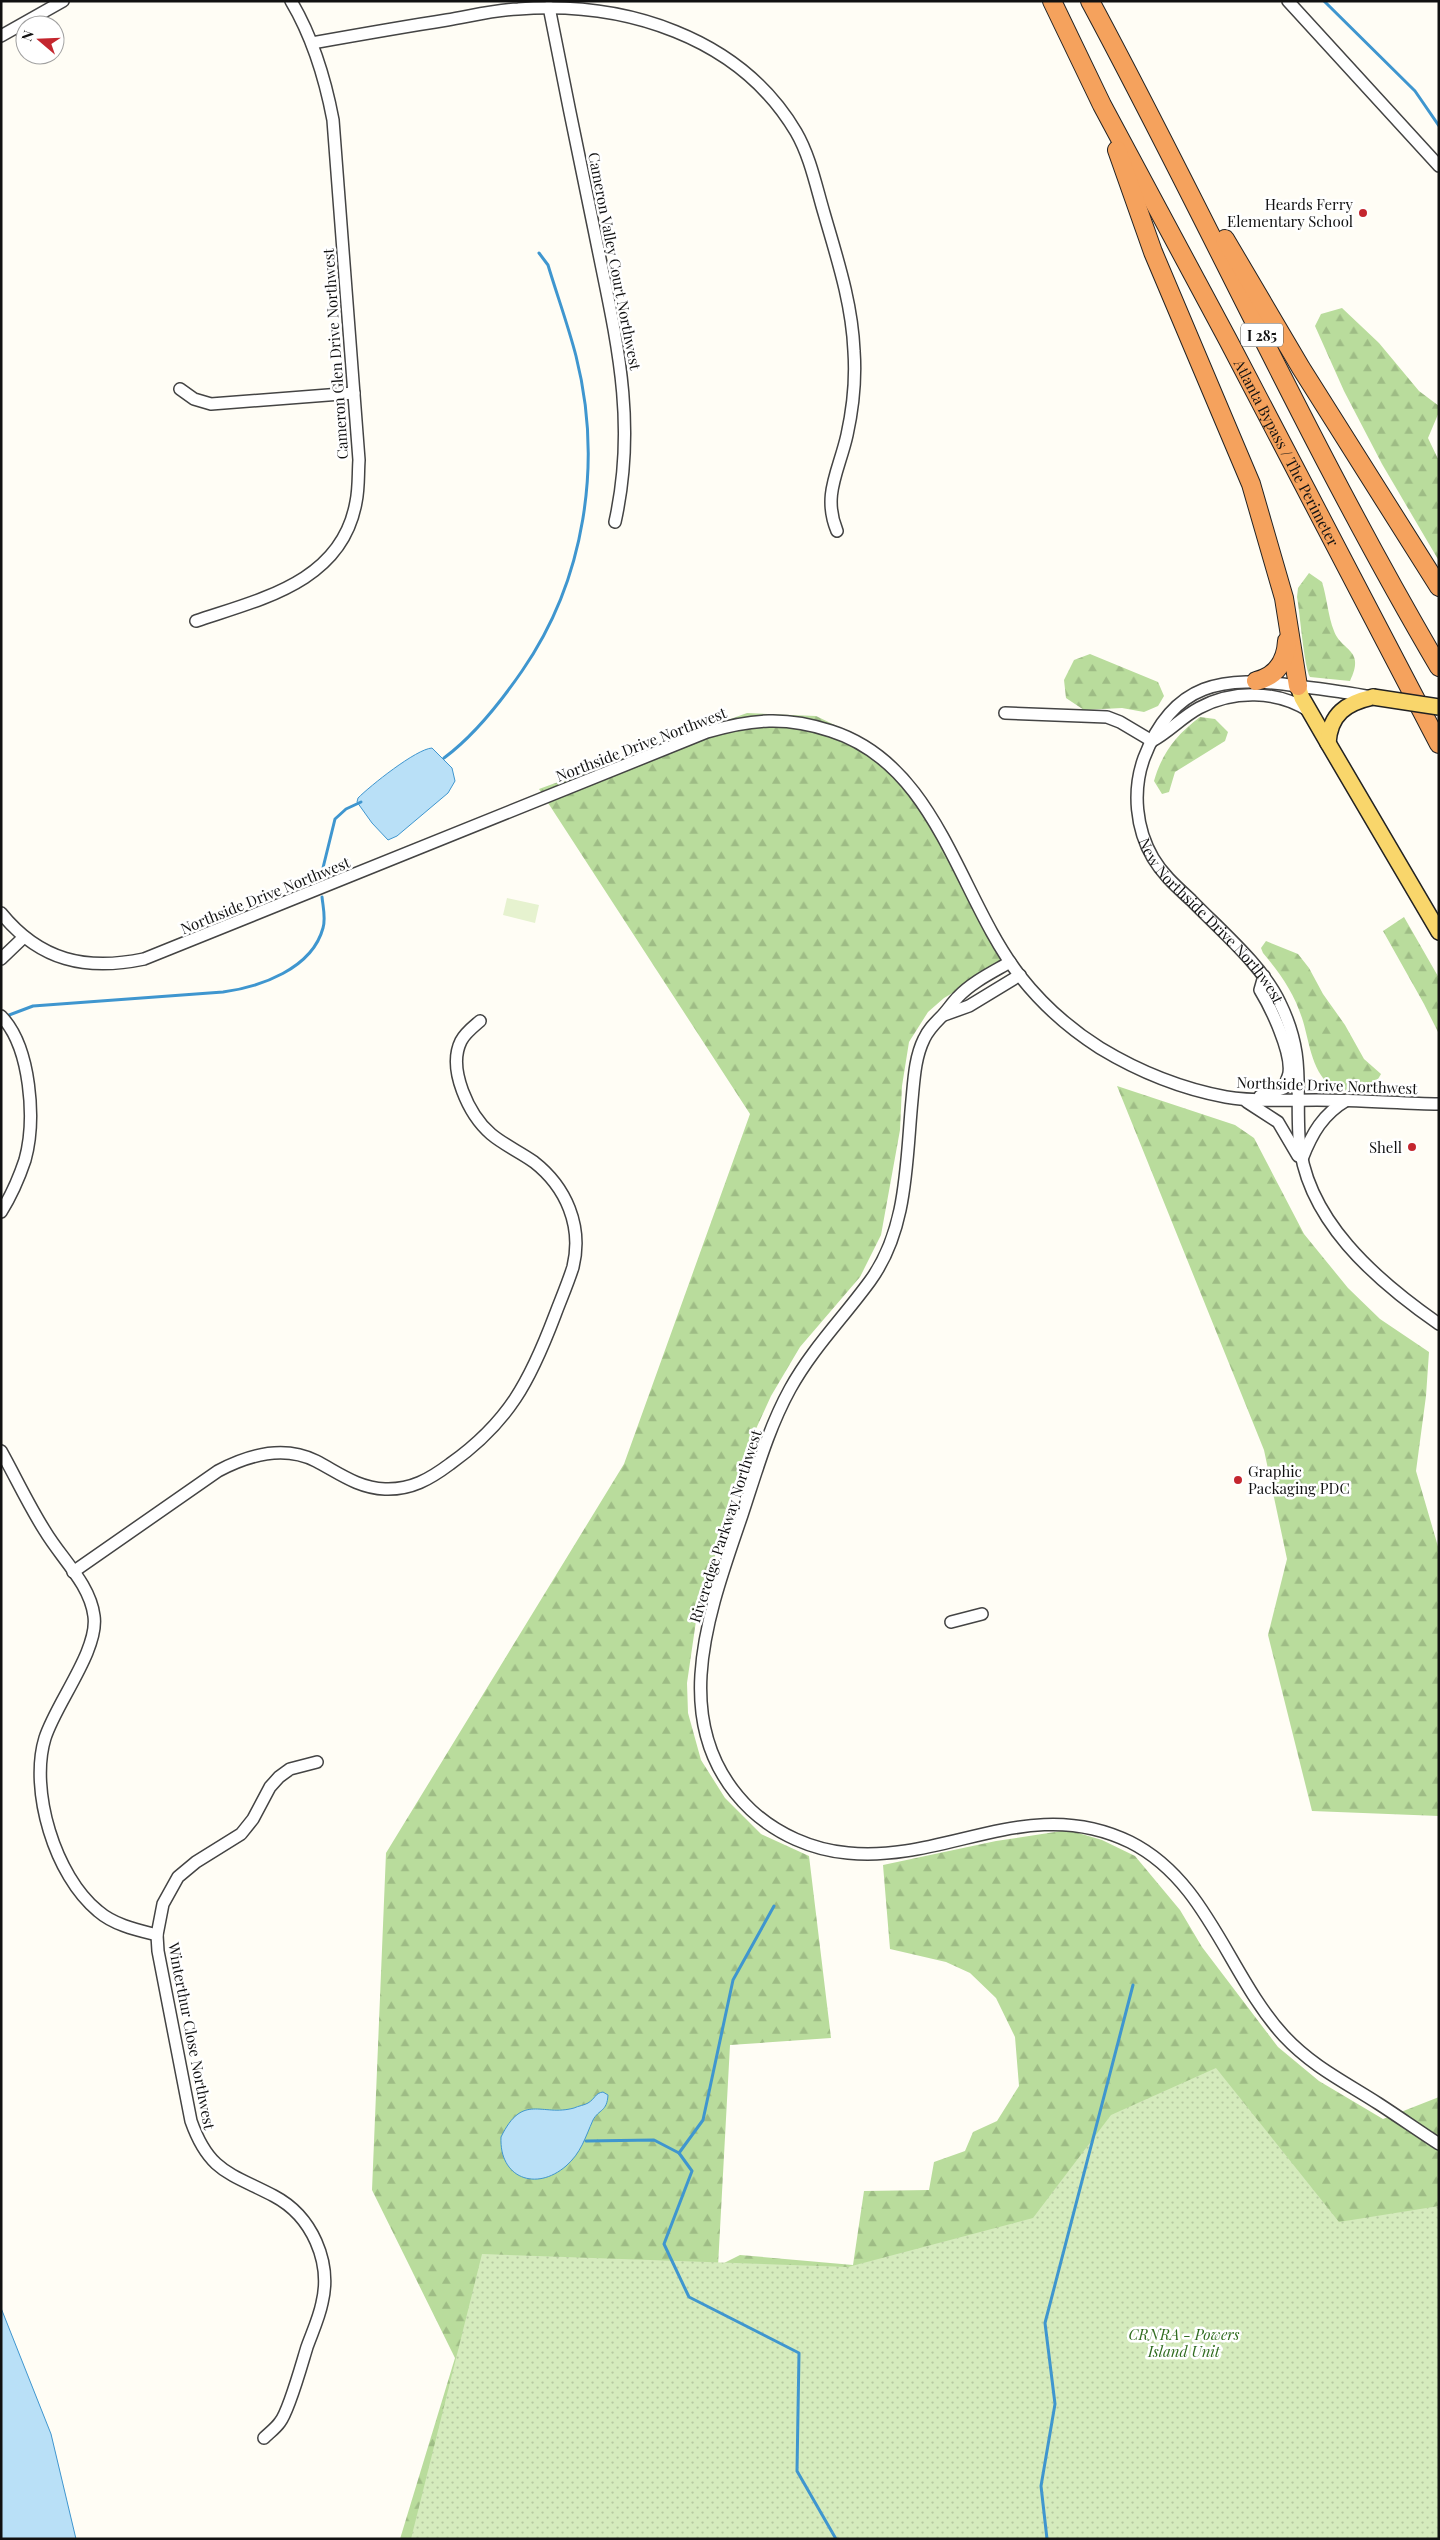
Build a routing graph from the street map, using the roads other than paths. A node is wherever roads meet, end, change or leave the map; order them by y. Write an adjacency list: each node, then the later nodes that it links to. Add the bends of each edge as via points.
1 (63, 1): 7 (street)
2 (291, 1): 8 (street, Cameron Glen Drive Northwest)
3 (1052, 1): 10 (highway, Atlanta Bypass / The Perimeter / I 285)
4 (1090, 1): 9 (highway, Atlanta Bypass / The Perimeter / I 285)
5 (1288, 1): 11 (street)
6 (549, 7): 8 (street, via 515,9); 14 (street, Cameron Valley Court Northwest, via 623,378 625,452); 15 (street, via 628,16 700,41 754,79 776,103 797,134 812,170 846,291 854,333 852,406 829,500 830,515)
7 (1, 36)
8 (312, 42): 13 (street, Cameron Glen Drive Northwest, via 333,120)
9 (1144, 102): 16 (highway, via 1301,368); 19 (highway, Atlanta Bypass / The Perimeter / I 285, via 1320,449)
10 (1102, 105): 18 (highway, via 1153,252 1251,484); 28 (highway, Atlanta Bypass / The Perimeter / I 285)
11 (1439, 166)
12 (180, 389): 13 (street, via 194,400 211,404)
13 (354, 393): 17 (street, Cameron Glen Drive Northwest, via 358,492 351,520 338,547 318,569 294,586)
14 (615, 522)
15 (837, 531)
16 (1439, 587)
17 (196, 621)
18 (1288, 623): 20 (highway, via 1287,647 1281,665 1272,675); 21 (highway)
19 (1439, 667)
20 (1256, 681): 21 (street, New Northside Drive Northwest); 26 (street, New Northside Drive Northwest, via 1223,683 1201,690 1166,716)
21 (1298, 686): 22 (street, New Northside Drive Northwest); 24 (main road)
22 (1373, 697): 23 (main road, New Northside Drive Northwest, bridge); 27 (main road, via 1341,710 1332,723)
23 (1439, 707)
24 (1310, 712): 26 (street, via 1277,697 1247,695 1228,698 1200,708); 27 (main road)
25 (1004, 713): 26 (street, via 1106,717)
26 (1152, 741): 35 (street, New Northside Drive Northwest, via 1142,763 1137,789 1138,815 1145,843 1164,874)
27 (1328, 743): 30 (main road)
28 (1439, 744)
29 (1, 914): 31 (street, Northside Drive Northwest)
30 (1439, 932)
31 (24, 937): 32 (street); 33 (street, Northside Drive Northwest, via 52,953 83,963 117,965 144,959 707,732 741,722 776,720 810,724 843,735 873,751 901,775 932,819)
32 (1, 960)
33 (1010, 962): 34 (street, Northside Drive Northwest); 37 (street, Riveredge Parkway Northwest, via 960,994)
34 (1020, 976): 37 (street, via 968,1006); 39 (street, Northside Drive Northwest, via 1057,1016 1100,1048 1156,1076)
35 (1264, 976): 39 (street, via 1260,990 1285,1043 1289,1072 1284,1088); 40 (street, New Northside Drive Northwest, via 1279,1000 1292,1034 1300,1072)
36 (1, 1016): 44 (street, via 14,1032 22,1053 30,1126 25,1159 12,1195)
37 (942, 1016): 52 (street, Riveredge Parkway Northwest, via 927,1034 918,1057 903,1198 892,1241 871,1280 818,1344 787,1394 770,1430 712,1606 699,1690 703,1724 713,1757 732,1788 757,1815 786,1834 825,1850 863,1855 895,1852 1045,1823 1090,1827 1132,1843 1162,1863 1188,1889 1266,2014 1296,2049 1329,2075 1377,2102)
38 (480, 1021): 47 (street, via 461,1040 458,1051 460,1082 468,1106 492,1135 534,1162 553,1179 568,1203 575,1231 572,1268 536,1365 514,1404 462,1456 430,1478 407,1488 363,1485 343,1478 314,1460 294,1455 268,1453 240,1459)
39 (1241, 1099): 40 (street, Northside Drive Northwest); 43 (street, via 1278,1122)
40 (1300, 1100): 41 (street, Northside Drive Northwest); 43 (street, New Northside Drive Northwest)
41 (1348, 1100): 42 (street, Northside Drive Northwest); 43 (street, via 1321,1120)
42 (1439, 1104)
43 (1302, 1163): 45 (street, via 1327,1214 1355,1252 1391,1289)
44 (1, 1212)
45 (1439, 1324)
46 (1, 1452): 47 (street, via 44,1530)
47 (73, 1572): 51 (street, via 92,1604 94,1631 45,1738 40,1772 43,1808 65,1867 85,1899 110,1919)
48 (982, 1614): 49 (street)
49 (951, 1622)
50 (317, 1762): 51 (street, Winterthur Close Northwest, via 279,1777 241,1834 178,1877 163,1904)
51 (157, 1935): 53 (street, Winterthur Close Northwest, via 191,2121 198,2142 224,2172 294,2210 311,2231 322,2257 325,2280 322,2303 282,2419)
52 (1439, 2144)
53 (264, 2438)

